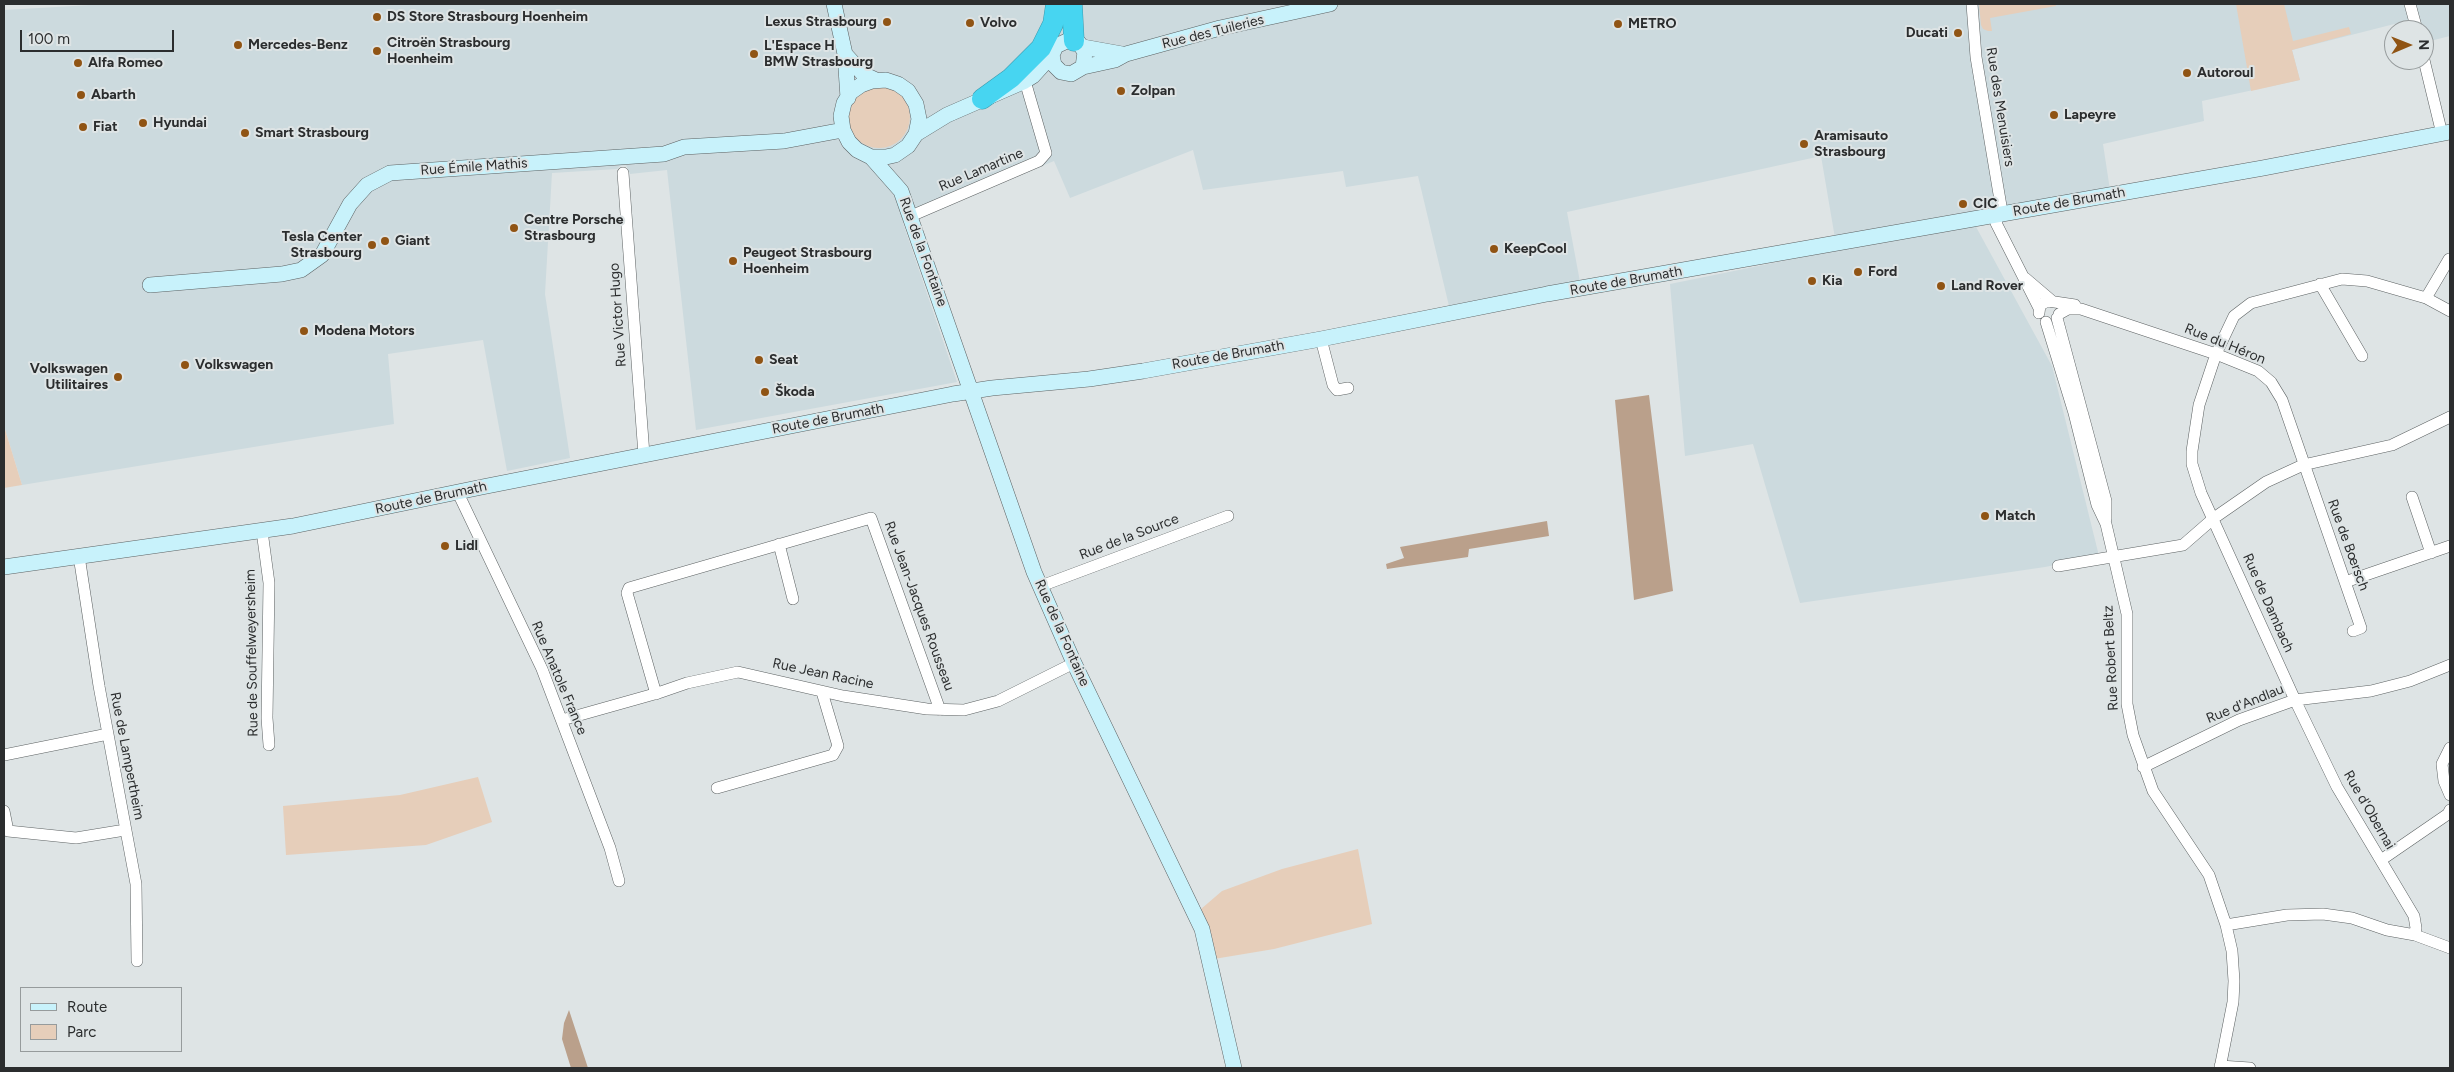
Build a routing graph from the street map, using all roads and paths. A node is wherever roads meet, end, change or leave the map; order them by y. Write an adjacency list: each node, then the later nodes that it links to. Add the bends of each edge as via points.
1 (834, 4): 10 (street)
2 (1056, 4): 18 (highway, via 1053,24 1041,48 1011,78)
3 (1062, 4): 9 (highway)
4 (1072, 4): 9 (highway)
5 (1330, 4): 11 (street, Rue des Tuileries, via 1220,28)
6 (1972, 4): 28 (street, Rue des Menuisiers, via 1976,57 2001,206)
7 (2410, 4): 8 (street)
8 (2414, 20)
9 (1067, 46): 11 (street, Rue des Tuileries); 12 (street, via 1086,58); 14 (street, via 1054,65); 15 (street, Rue des Tuileries)
10 (845, 54): 16 (street, via 863,74); 17 (street)
11 (1126, 54): 12 (street, Rue des Tuileries, via 1116,60)
12 (1083, 66): 14 (street, Rue des Tuileries, via 1071,74)
13 (2427, 70): 22 (street)
14 (1061, 72): 15 (street, Rue des Tuileries)
15 (1029, 78): 18 (street, Rue des Tuileries); 29 (street, Rue Lamartine, via 1046,153 1039,161)
16 (876, 80): 17 (street, via 861,85); 19 (street, via 898,84 908,91)
17 (848, 98): 21 (street, via 841,116)
18 (982, 99): 20 (street, Rue des Tuileries)
19 (916, 104): 20 (street); 23 (street, via 919,119)
20 (947, 115): 23 (street, Rue des Tuileries)
21 (843, 130): 25 (street, Rue de la Fontaine, via 857,150); 33 (street, Rue Émile Mathis, via 784,141 684,147 664,154 390,173 367,185 350,204 322,255 301,270)
22 (2446, 133): 28 (street, Route de Brumath)
23 (916, 134): 24 (street, Rue de la Fontaine)
24 (904, 148): 25 (street, Rue de la Fontaine, via 886,157); 27 (street, Rue de la Fontaine, via 897,161)
25 (871, 156): 27 (street, Rue de la Fontaine)
26 (623, 173): 43 (street, Rue Victor Hugo)
27 (901, 191): 29 (street, Rue de la Fontaine)
28 (1999, 214): 31 (street, Rue Robert Beltz, via 1996,223); 37 (street, Route de Brumath, via 1547,294)
29 (911, 216): 41 (street, Rue de la Fontaine)
30 (2449, 259): 34 (street)
31 (2024, 276): 36 (street, Rue Robert Beltz); 36 (street, Rue Robert Beltz, via 2040,317)
32 (2320, 284): 34 (street, Rue de Dambach, via 2342,279 2367,281); 38 (street, Rue de Dambach, via 2251,304 2234,316); 39 (street)
33 (150, 285)
34 (2426, 298): 35 (street, Rue de Dambach)
35 (2450, 311)
36 (2054, 312): 38 (street, Rue du Héron, via 2073,304); 54 (street, Rue Robert Beltz, via 2074,413 2097,505 2106,524)
37 (1321, 339): 40 (street, via 1332,386 1337,390); 41 (street, Route de Brumath, via 1137,372)
38 (2216, 354): 44 (street, Rue du Héron, via 2258,371 2271,382 2282,400); 48 (street, Rue de Dambach, via 2199,405 2192,451 2192,464 2201,492)
39 (2362, 356)
40 (1348, 388)
41 (972, 392): 43 (street, Route de Brumath); 58 (street, Rue de la Fontaine)
42 (2450, 417): 44 (street, via 2392,445)
43 (644, 455): 45 (street, Route de Brumath)
44 (2304, 465): 48 (street, via 2266,482); 57 (street, Rue de Bœrsch)
45 (458, 493): 49 (street, Route de Brumath); 67 (street, Rue Anatole France, via 542,670)
46 (2412, 498): 52 (street)
47 (1228, 516): 58 (street, Rue de la Source)
48 (2214, 518): 54 (street, via 2183,545); 65 (street, Rue de Dambach)
49 (262, 531): 53 (street, Route de Brumath); 69 (street, Rue de Souffelweyersheim, via 269,583)
50 (779, 544): 59 (street); 64 (street, Rue Jean-Jacques Rousseau, via 629,588 627,593); 66 (street, Rue Jean-Jacques Rousseau, via 871,518)
51 (2450, 546): 52 (street)
52 (2431, 553): 57 (street)
53 (79, 556): 56 (street, Route de Brumath); 68 (street, Rue de Lampertheim)
54 (2114, 556): 55 (street); 72 (street, Rue Robert Beltz, via 2126,614 2127,704)
55 (2058, 566)
56 (4, 567)
57 (2345, 582): 60 (street, Rue de Bœrsch, via 2361,628)
58 (1040, 586): 61 (street, Rue de la Fontaine)
59 (794, 599)
60 (2353, 631)
61 (1074, 663): 66 (street, Rue Jean Racine, via 988,704 964,710); 86 (street, Rue de la Fontaine, via 1202,929)
62 (2450, 665): 65 (street, Rue d'Andlau, via 2410,681 2371,691)
63 (822, 692): 64 (street, Rue Jean Racine, via 738,672 687,683); 66 (street, Rue Jean Racine); 73 (street, via 838,746 833,755)
64 (656, 694): 67 (street, Rue Jean Racine)
65 (2295, 700): 72 (street, Rue d'Andlau, via 2239,720); 79 (street, Rue d'Obernai, via 2337,787)
66 (940, 710)
67 (562, 720): 80 (street, Rue Anatole France, via 610,848)
68 (108, 734): 71 (street); 77 (street, Rue de Lampertheim)
69 (269, 745)
70 (2450, 748): 74 (street, via 2442,764)
71 (4, 755)
72 (2142, 766): 81 (street, Rue Robert Beltz, via 2165,811 2209,875)
73 (717, 788)
74 (2450, 795)
75 (2450, 810): 79 (street)
76 (4, 811): 78 (street)
77 (126, 830): 78 (street, via 76,838); 84 (street, Rue de Lampertheim, via 136,884)
78 (6, 832)
79 (2381, 860): 82 (street, Rue d'Obernai, via 2414,916)
80 (618, 881)
81 (2226, 925): 82 (street, via 2287,915 2323,914); 85 (street, Rue Robert Beltz, via 2234,981)
82 (2415, 934): 83 (street)
83 (2450, 948)
84 (137, 961)
85 (2220, 1067): 87 (street)
86 (1234, 1068)
87 (2250, 1068)

